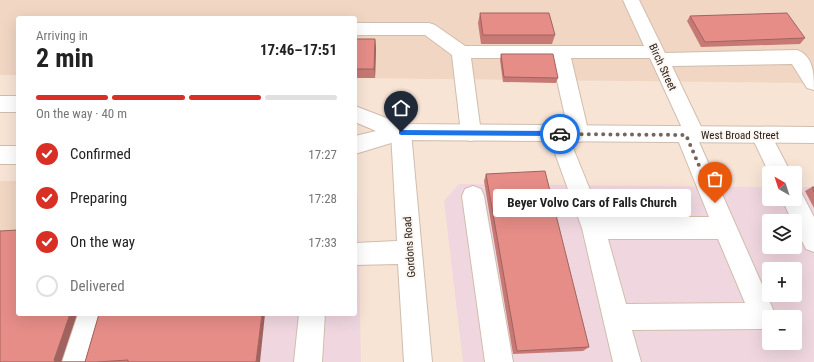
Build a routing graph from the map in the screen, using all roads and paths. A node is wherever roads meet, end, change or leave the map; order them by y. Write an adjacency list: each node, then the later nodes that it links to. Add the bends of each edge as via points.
1 (631, 0): 6 (main road, Birch Street)
2 (357, 29): 4 (main road, via 429,29)
3 (357, 43): 4 (main road)
4 (454, 47): 5 (main road); 12 (main road)
5 (560, 52): 6 (main road); 14 (main road)
6 (658, 56): 7 (main road, via 797,57); 15 (main road, Birch Street)
7 (814, 83)
8 (0, 104): 9 (main road)
9 (16, 104)
10 (357, 115): 11 (main road, West Broad Street)
11 (401, 132): 12 (main road, West Broad Street); 18 (main road, West Broad Street); 25 (main road, Gordons Road)
12 (471, 133): 13 (main road, West Broad Street)
13 (558, 134): 14 (main road, West Broad Street); 22 (main road)
14 (580, 134): 15 (main road, West Broad Street)
15 (690, 135): 16 (main road, West Broad Street); 23 (main road, Birch Street)
16 (761, 135): 17 (main road, West Broad Street); 19 (main road)
17 (814, 135)
18 (357, 143)
19 (776, 166)
20 (474, 196): 33 (main road)
21 (796, 206): 24 (main road)
22 (594, 228): 23 (main road); 29 (main road)
23 (726, 228): 29 (main road, Birch Street, via 763,316)
24 (814, 241)
25 (409, 252): 26 (main road); 32 (main road, Gordons Road)
26 (357, 254)
27 (90, 316): 30 (main road)
28 (312, 316): 31 (main road)
29 (616, 317): 34 (main road)
30 (76, 362)
31 (308, 362)
32 (418, 362)
33 (499, 362)
34 (627, 362)

